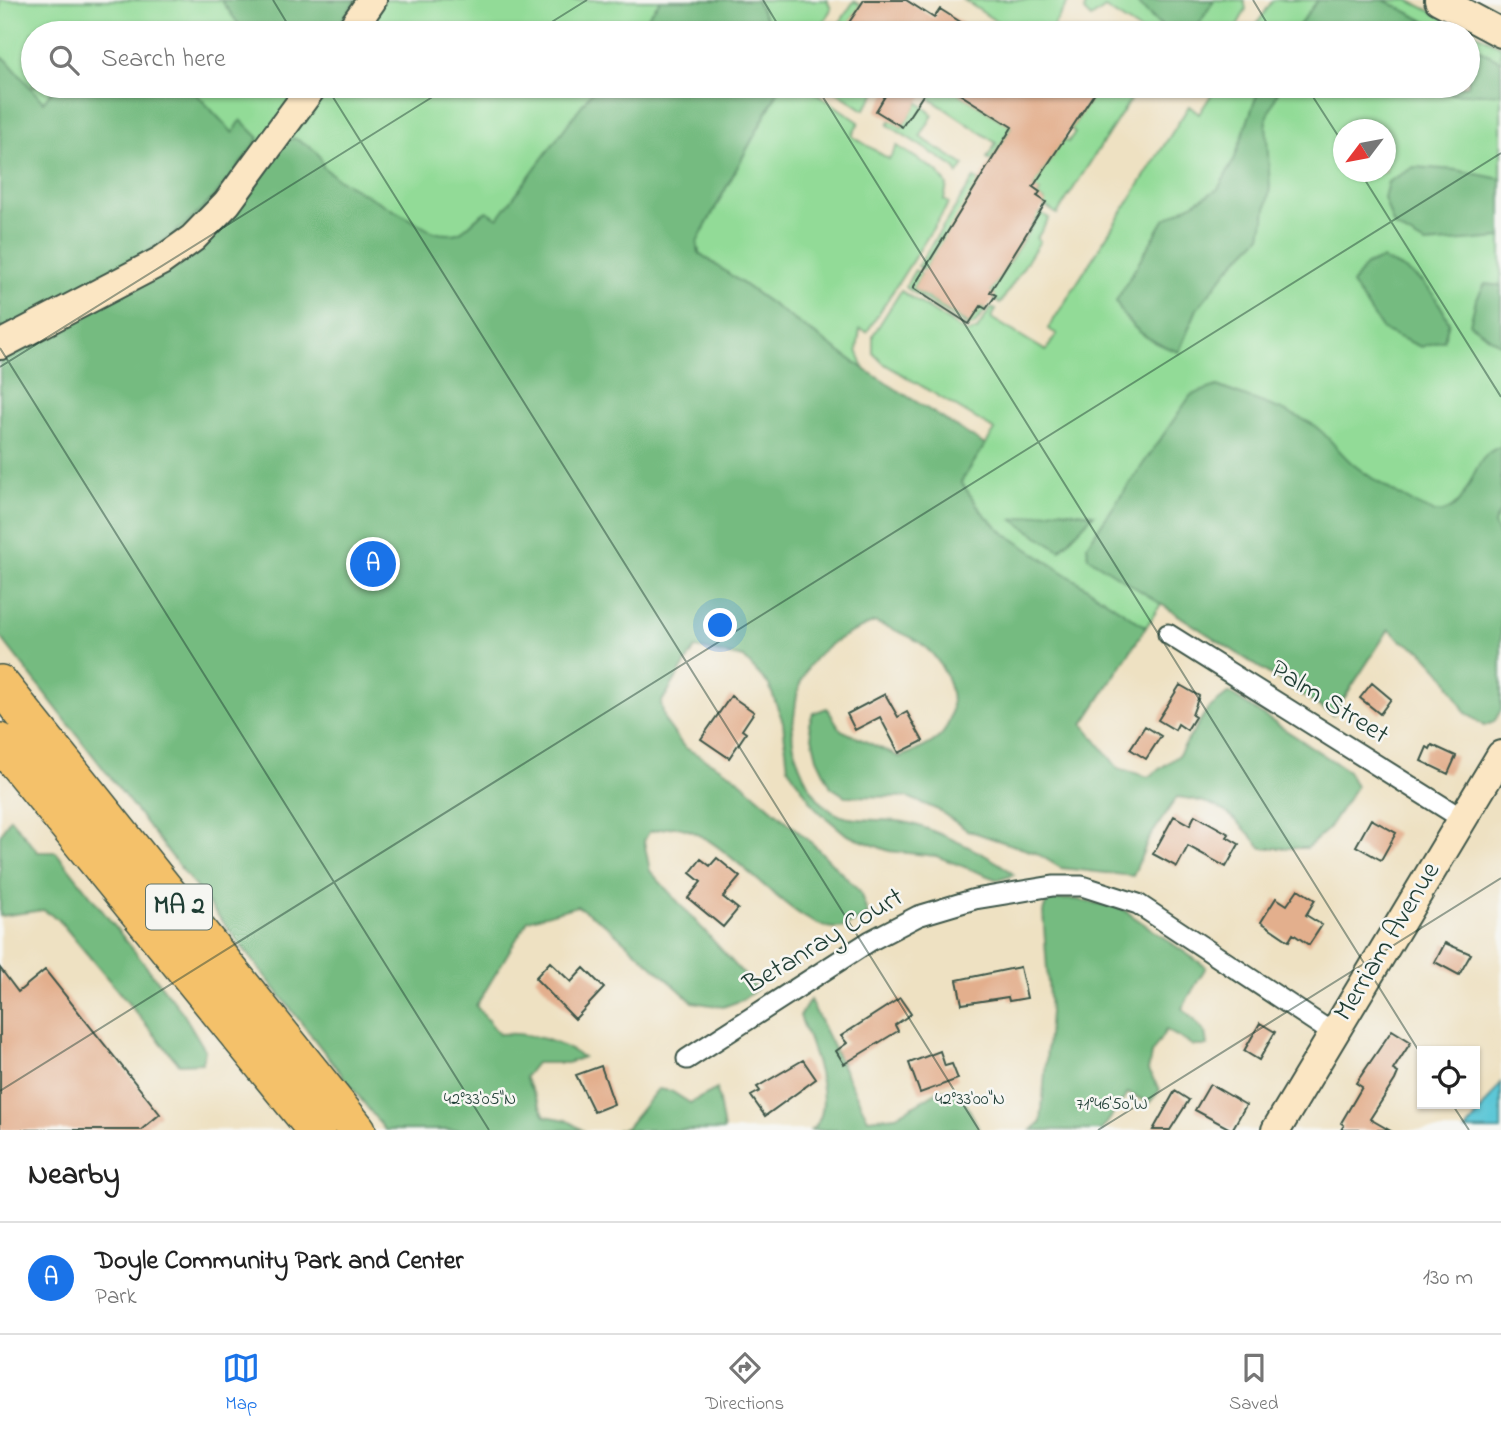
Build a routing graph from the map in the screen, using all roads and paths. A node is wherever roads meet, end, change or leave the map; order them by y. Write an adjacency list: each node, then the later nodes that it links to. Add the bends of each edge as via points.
1 (372, 0): 3 (street)
2 (1439, 0): 4 (street)
3 (357, 21)
4 (1478, 21)
5 (1480, 22): 6 (street)
6 (1501, 33)
7 (304, 98): 8 (street, via 227,203 193,238 161,261)
8 (0, 345)
9 (1168, 634): 13 (street, Palm Street)
10 (0, 684): 16 (highway, MA 2)
11 (0, 742): 17 (highway, MA 2)
12 (1501, 755): 13 (street, Merriam Avenue)
13 (1461, 818): 14 (street, Merriam Avenue)
14 (1334, 1034): 15 (street, Betanray Court, via 1138,904 1091,888 1053,886 975,899 918,916 870,941); 20 (street, Merriam Avenue)
15 (687, 1059)
16 (323, 1088): 18 (highway, MA 2); 19 (highway)
17 (316, 1130)
18 (357, 1130)
19 (363, 1130)
20 (1276, 1130)

